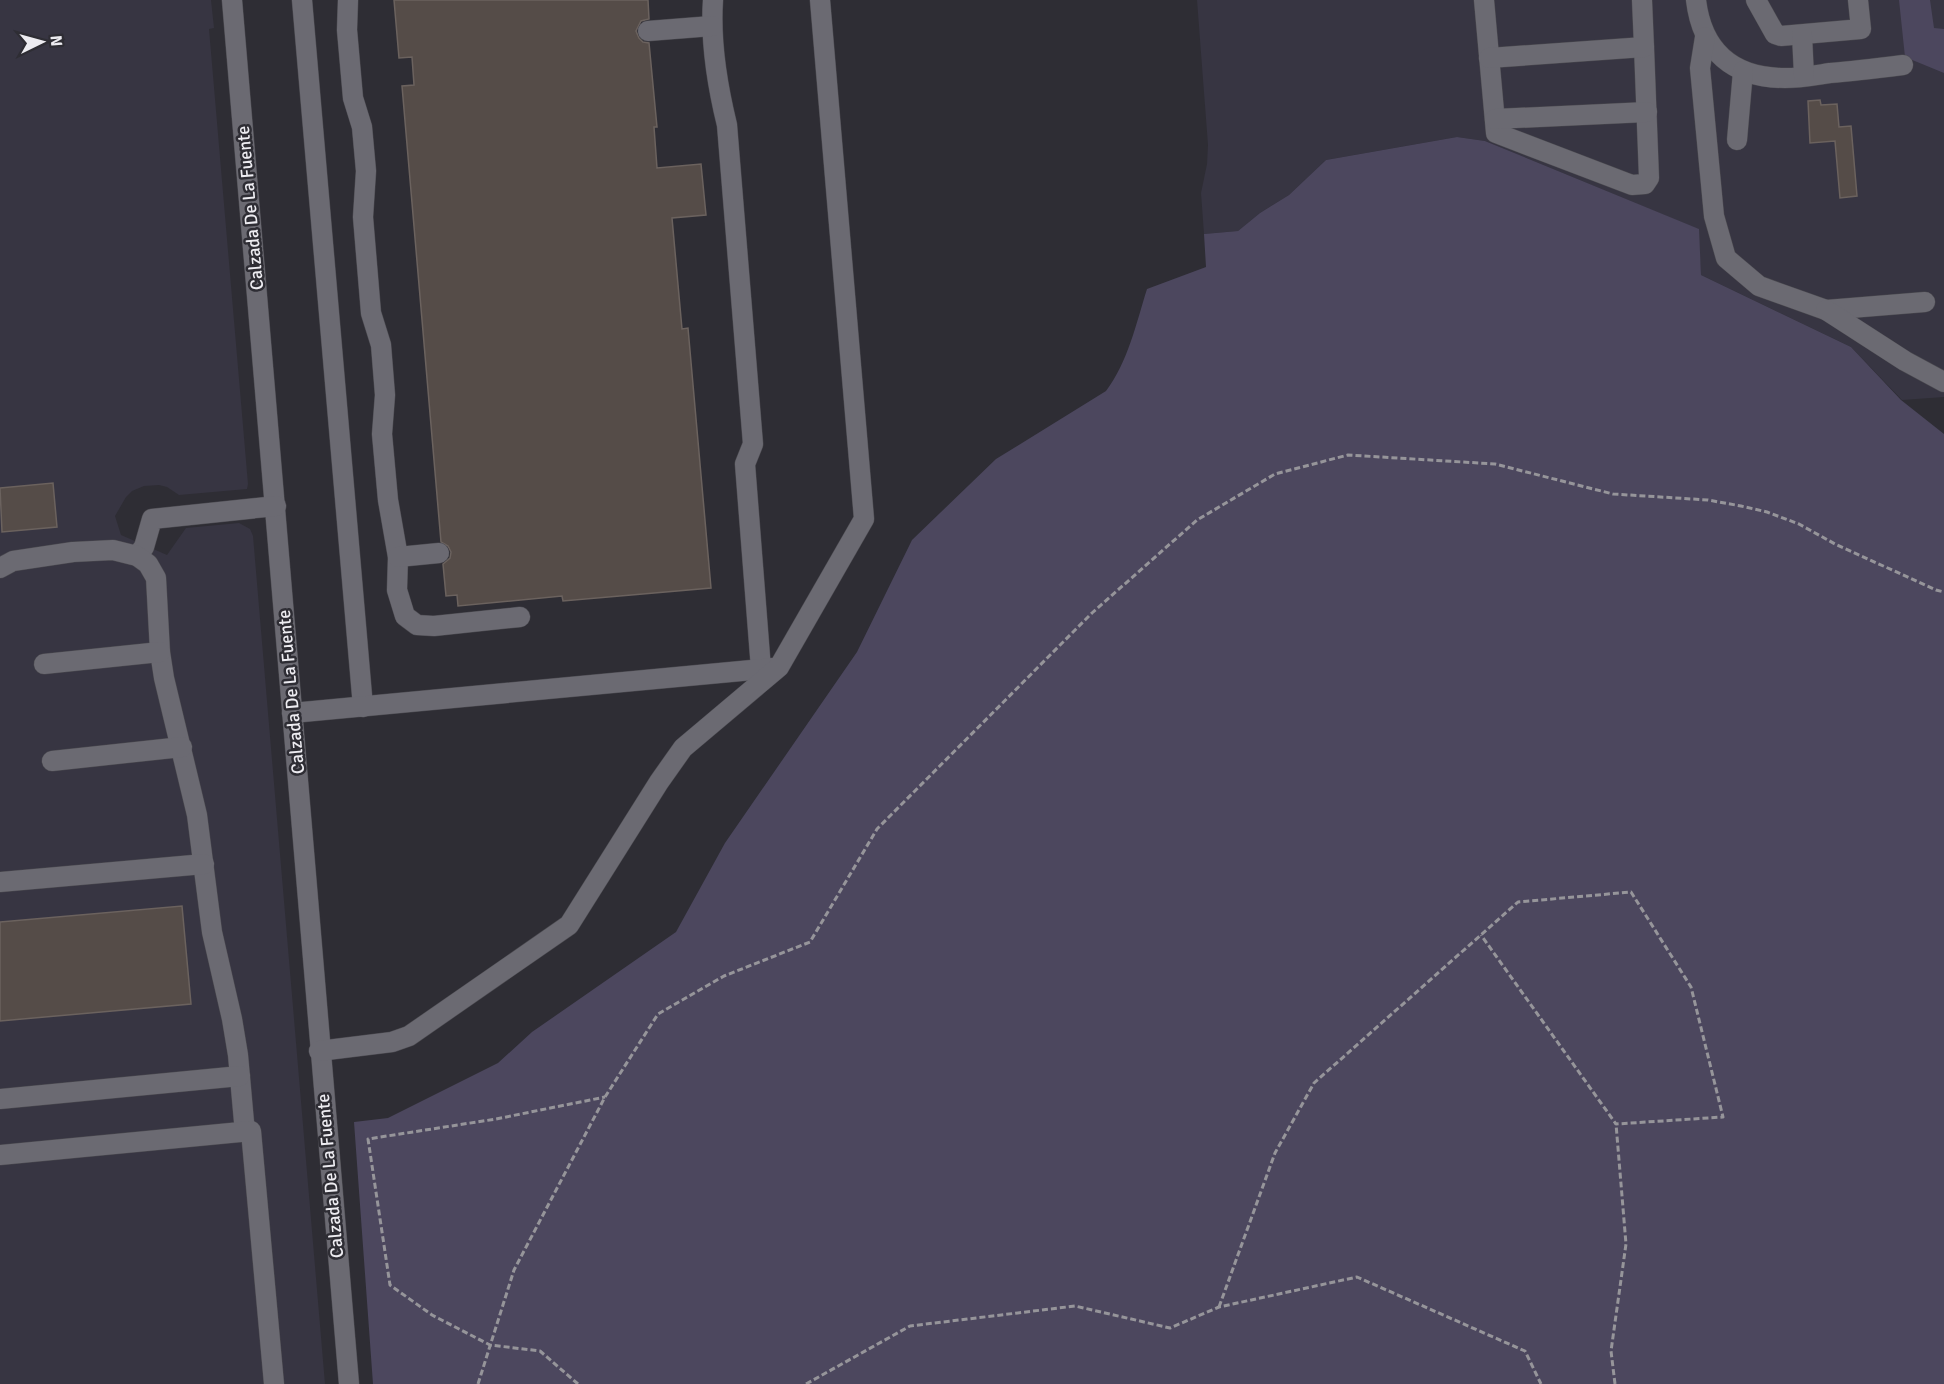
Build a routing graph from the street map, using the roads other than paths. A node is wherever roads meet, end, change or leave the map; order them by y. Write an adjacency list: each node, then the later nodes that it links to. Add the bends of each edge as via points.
1 (232, 0): 26 (street, Calzada De La Fuente)
2 (302, 0): 35 (street)
3 (348, 0): 29 (street, via 346,30 353,98 362,128 366,171 363,217 371,313 381,345 386,395 382,434)
4 (713, 0): 11 (street)
5 (820, 0): 34 (street, via 864,519)
6 (1484, 0): 16 (street)
7 (1642, 0): 15 (street)
8 (1696, 0): 14 (street, via 1698,20)
9 (1756, 0): 13 (street, via 1775,34)
10 (1858, 0): 13 (street, via 1861,29)
11 (712, 26): 12 (street); 34 (street, via 717,85 727,125 753,444 745,464)
12 (648, 31)
13 (1802, 36): 19 (street)
14 (1706, 37): 18 (street, via 1725,61); 24 (street, via 1700,69 1713,216 1726,258 1759,286)
15 (1644, 47): 16 (street); 20 (street)
16 (1489, 58): 21 (street)
17 (1903, 65): 19 (street)
18 (1743, 71): 19 (street, via 1773,78); 22 (street)
19 (1804, 76)
20 (1647, 112): 21 (street); 21 (street, via 1649,178 1645,184 1632,185 1496,133)
21 (1495, 119)
22 (1737, 140)
23 (1925, 302): 24 (street)
24 (1826, 310): 25 (street)
25 (1944, 382)
26 (276, 506): 28 (street, via 152,519 144,547); 36 (street, Calzada De La Fuente)
27 (439, 553): 29 (street)
28 (137, 556): 30 (street, via 113,550 73,552 13,561); 32 (street, via 148,564 156,578)
29 (398, 557): 31 (street, via 397,590 405,616 417,625)
30 (0, 568)
31 (520, 617)
32 (160, 652): 33 (street); 37 (street)
33 (44, 664)
34 (770, 668): 35 (street); 41 (street, via 683,748 569,925 409,1036 392,1042)
35 (363, 707): 36 (street)
36 (292, 713): 41 (street, Calzada De La Fuente)
37 (182, 747): 38 (street); 39 (street)
38 (52, 761)
39 (204, 864): 40 (street); 42 (street, via 212,932 232,1019)
40 (0, 882)
41 (319, 1051): 47 (street, Calzada De La Fuente)
42 (240, 1076): 43 (street); 44 (street)
43 (0, 1099)
44 (244, 1122)
45 (0, 1155): 46 (street, via 251,1131)
46 (274, 1384)
47 (349, 1384)

